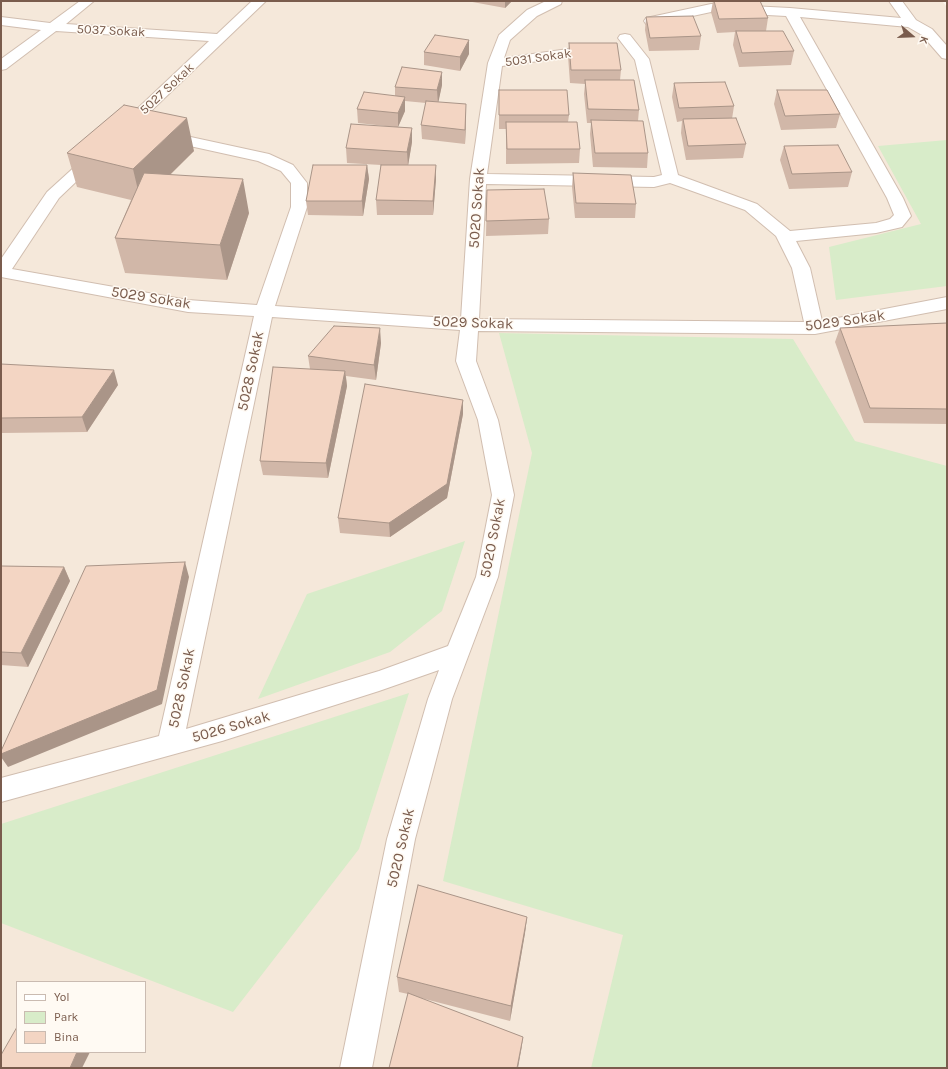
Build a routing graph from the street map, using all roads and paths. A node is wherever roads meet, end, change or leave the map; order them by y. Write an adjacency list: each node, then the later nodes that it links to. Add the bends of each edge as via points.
1 (88, 1): 9 (street)
2 (260, 1): 11 (street, 5027 Sokak)
3 (556, 1): 13 (street, 5020 Sokak, via 532,13 504,38)
4 (688, 1): 10 (street, 5031 Sokak, via 668,9)
5 (895, 1): 8 (street)
6 (790, 12): 8 (street); 10 (street, via 711,8); 18 (street, via 903,216 896,223 876,228)
7 (1, 21): 9 (street, 5037 Sokak)
8 (911, 23): 12 (street, via 926,32)
9 (51, 27): 11 (street, 5037 Sokak); 14 (street)
10 (638, 30): 13 (street, 5031 Sokak, via 613,45 585,52 549,54); 16 (street, via 642,59)
11 (221, 38): 15 (street, 5027 Sokak)
12 (947, 55)
13 (495, 63): 17 (street, 5020 Sokak)
14 (1, 66)
15 (116, 137): 19 (street, 5027 Sokak, via 53,195); 21 (street, 5028 Sokak, via 263,157 287,168 299,183 299,207)
16 (671, 178): 17 (street, via 654,182); 18 (street, via 751,206)
17 (478, 179): 22 (street, 5020 Sokak)
18 (785, 237): 23 (street, via 801,268)
19 (1, 272): 21 (street, 5029 Sokak, via 188,306)
20 (947, 303): 23 (street, 5029 Sokak)
21 (264, 311): 22 (street, 5029 Sokak); 25 (street, 5028 Sokak)
22 (470, 325): 23 (street, 5029 Sokak); 24 (street, 5020 Sokak, via 466,361 488,420 503,495 487,577)
23 (815, 328)
24 (458, 653): 25 (street, 5026 Sokak, via 379,681); 27 (street, 5020 Sokak, via 440,700 401,839)
25 (170, 744): 26 (street, 5026 Sokak)
26 (1, 790)
27 (356, 1068)

